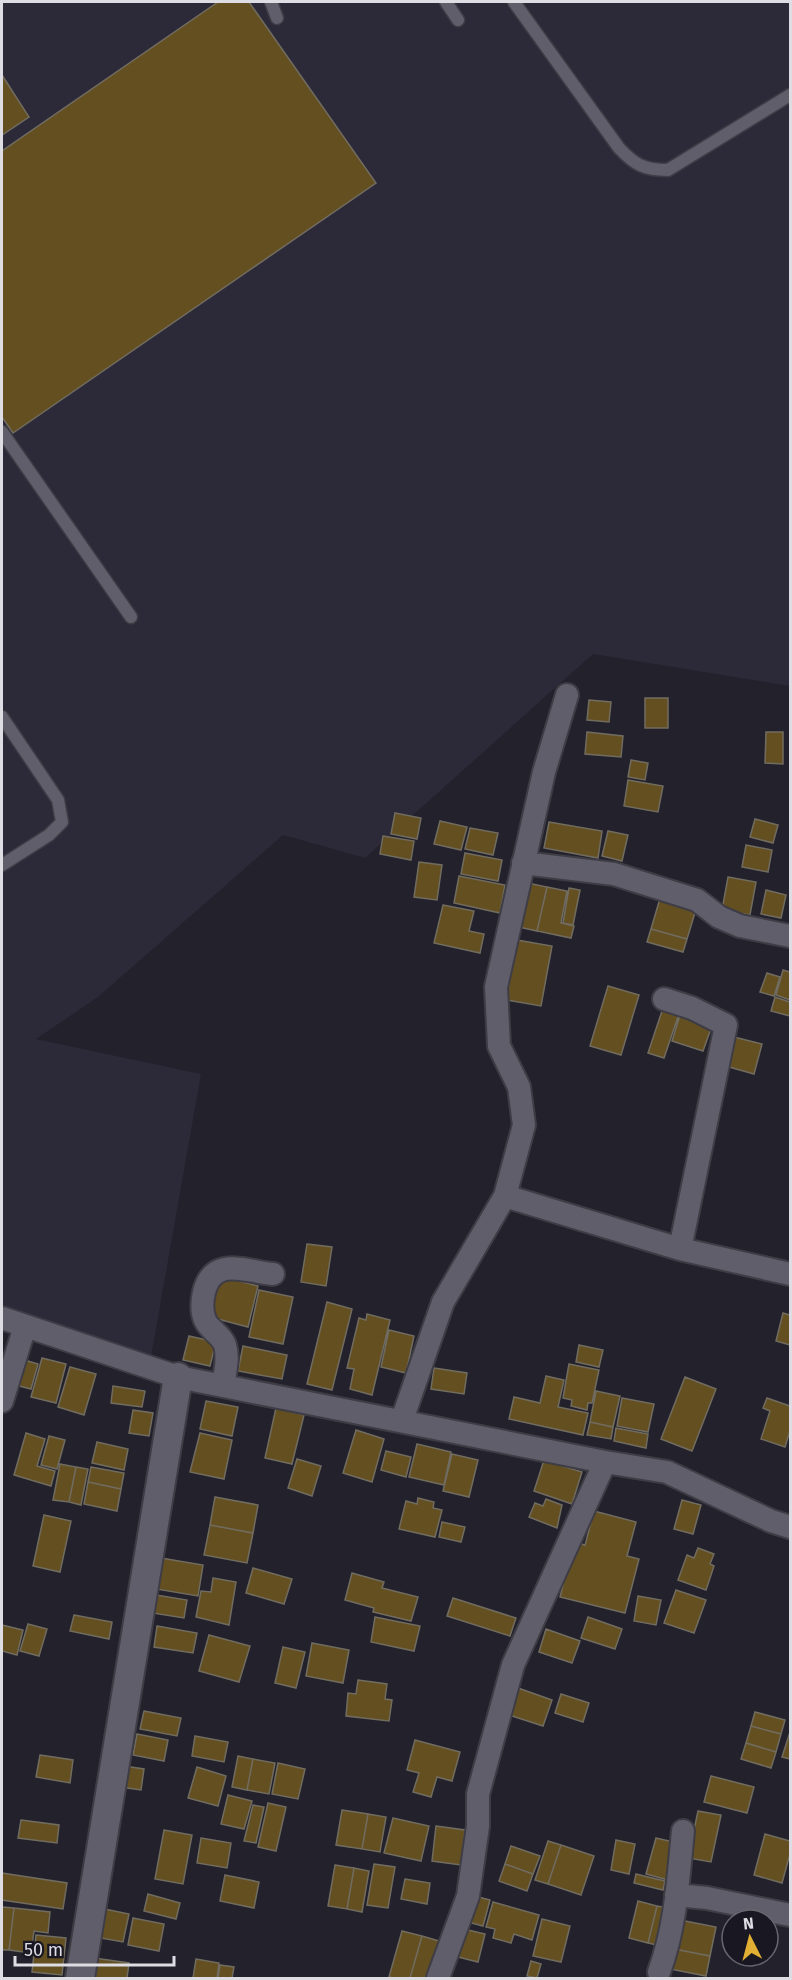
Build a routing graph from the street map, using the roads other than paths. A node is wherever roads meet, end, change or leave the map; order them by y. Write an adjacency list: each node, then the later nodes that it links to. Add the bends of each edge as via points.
1 (272, 2): 4 (lane)
2 (446, 2): 5 (lane)
3 (514, 2): 6 (lane, via 619,148 634,165 648,170 668,170)
4 (277, 18)
5 (458, 20)
6 (790, 95)
7 (2, 432): 8 (lane)
8 (131, 617)
9 (567, 695): 11 (street)
10 (2, 717): 12 (lane, via 58,800 62,822)
11 (523, 863): 13 (street, via 614,874 697,900 719,917 740,926); 15 (street, via 496,987 499,1046 519,1087 524,1125)
12 (2, 865)
13 (790, 936)
14 (664, 999): 16 (street, via 726,1025)
15 (505, 1196): 16 (street); 24 (street, via 443,1302)
16 (680, 1249): 18 (street)
17 (273, 1274): 22 (street, via 226,1268 217,1270 207,1280 202,1312 225,1346)
18 (790, 1274)
19 (2, 1318): 20 (street)
20 (25, 1326): 21 (street); 23 (street)
21 (178, 1377): 22 (street); 31 (street)
22 (223, 1386): 24 (street)
23 (2, 1401)
24 (402, 1420): 25 (street)
25 (604, 1462): 26 (street, via 668,1472); 32 (street, via 513,1665 478,1794 478,1826 468,1896)
26 (790, 1527)
27 (683, 1831): 28 (street)
28 (676, 1896): 29 (street, via 707,1898); 30 (street, via 671,1940)
29 (790, 1915)
30 (659, 1972)
31 (80, 1978)
32 (438, 1978)

